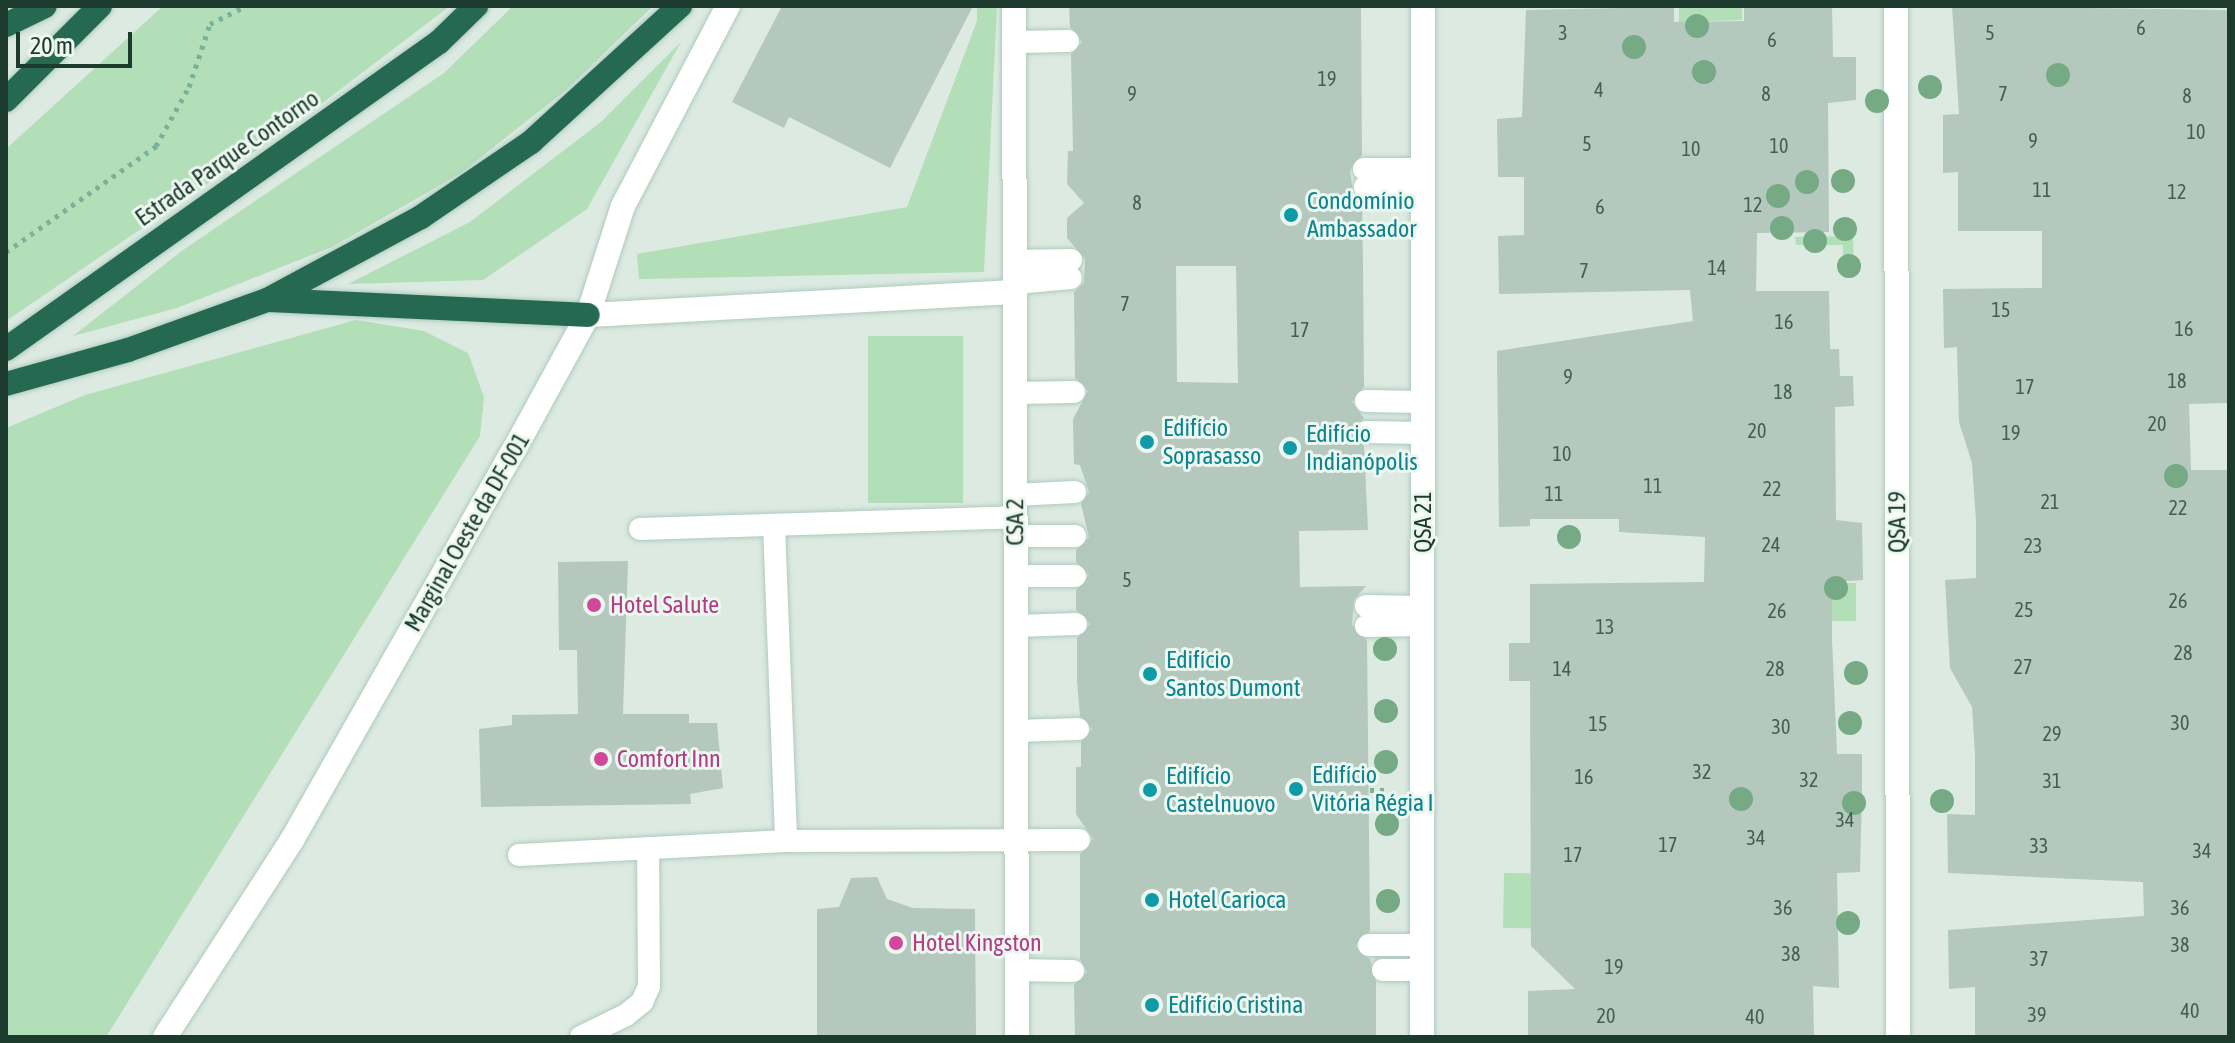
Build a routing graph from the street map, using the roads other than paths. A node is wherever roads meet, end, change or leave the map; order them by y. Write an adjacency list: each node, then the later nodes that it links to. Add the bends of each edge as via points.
1 (45, 6): 9 (highway)
2 (100, 6): 12 (highway)
3 (476, 6): 19 (highway, Estrada Parque Contorno, via 439,42)
4 (680, 6): 17 (highway, via 531,142 421,217)
5 (728, 6): 18 (street, Marginal Oeste da DF-001, via 623,206)
6 (1014, 6): 11 (street, CSA 2)
7 (1423, 6): 14 (street, QSA 21)
8 (1896, 6): 55 (street, QSA 19)
9 (6, 25)
10 (1068, 41): 11 (lane)
11 (1014, 42): 16 (street, CSA 2)
12 (6, 100)
13 (1364, 178): 14 (lane)
14 (1423, 178): 24 (street, QSA 21)
15 (1071, 269): 16 (lane)
16 (1015, 279): 18 (street); 22 (street, CSA 2)
17 (267, 300): 18 (highway); 20 (highway, via 128,350)
18 (588, 315): 51 (street, Marginal Oeste da DF-001, via 292,840)
19 (6, 349)
20 (6, 384)
21 (1074, 392): 22 (lane)
22 (1015, 393): 28 (street, CSA 2)
23 (1366, 401): 24 (lane)
24 (1423, 402): 26 (street, QSA 21)
25 (1366, 432): 26 (lane)
26 (1423, 433): 35 (street, QSA 21)
27 (1075, 492): 28 (lane)
28 (1015, 516): 29 (lane); 31 (lane); 32 (street, CSA 2)
29 (774, 525): 30 (lane); 41 (lane)
30 (640, 529)
31 (1075, 536)
32 (1016, 576): 33 (lane); 37 (street, CSA 2)
33 (1075, 576)
34 (1366, 616): 35 (lane)
35 (1422, 616): 46 (street, QSA 21)
36 (1076, 624): 37 (lane)
37 (1016, 626): 39 (street, CSA 2)
38 (1078, 736): 39 (lane)
39 (1016, 737): 42 (street, CSA 2)
40 (1079, 840): 42 (lane)
41 (786, 841): 42 (lane); 43 (lane)
42 (1016, 841): 47 (street, CSA 2)
43 (648, 848): 44 (lane); 52 (lane, via 649,986 642,1002 626,1015)
44 (519, 855)
45 (1369, 945): 46 (lane)
46 (1422, 945): 49 (street, QSA 21)
47 (1016, 970): 50 (lane); 53 (street, CSA 2)
48 (1383, 970): 49 (lane)
49 (1422, 970): 54 (street, QSA 21)
50 (1073, 971)
51 (165, 1037)
52 (581, 1037)
53 (1017, 1037)
54 (1422, 1037)
55 (1898, 1037)

